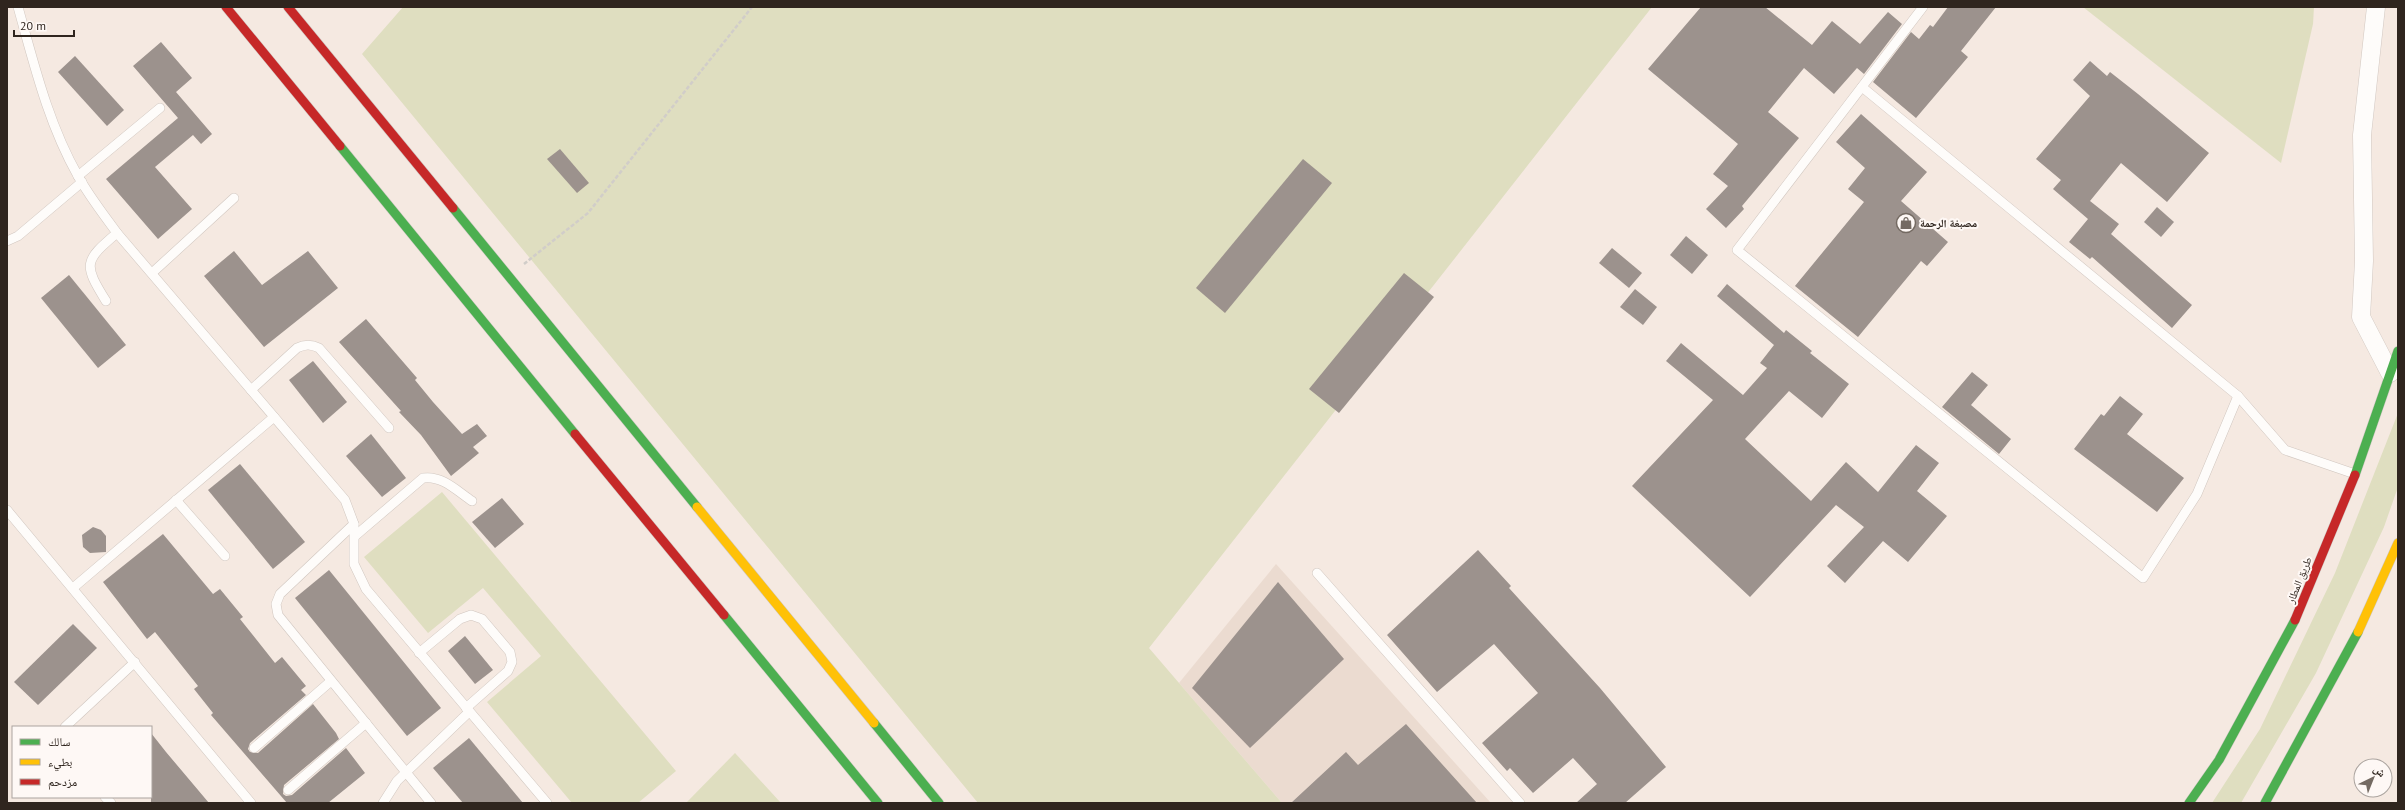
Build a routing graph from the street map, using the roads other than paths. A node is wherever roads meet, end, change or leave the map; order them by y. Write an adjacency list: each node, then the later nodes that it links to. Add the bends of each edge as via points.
1 (18, 7): 8 (lane, via 44,99)
2 (226, 7): 43 (main road)
3 (288, 7): 44 (main road)
4 (1923, 7): 6 (lane)
5 (2376, 7): 15 (street, via 2362,135 2364,261 2361,317)
6 (1862, 87): 17 (lane); 17 (lane, via 1737,250 2143,578 2197,494)
7 (160, 108): 8 (lane)
8 (80, 179): 10 (lane); 11 (lane, via 18,236)
9 (234, 198): 12 (lane)
10 (117, 234): 12 (lane); 13 (lane, via 96,252 90,265 93,280)
11 (7, 241)
12 (152, 273): 16 (lane)
13 (106, 302)
14 (2398, 351): 15 (main road, طريق المطار)
15 (2390, 373): 20 (main road, طريق المطار)
16 (251, 390): 18 (lane); 19 (lane, via 297,348 302,345 314,345)
17 (2238, 396): 20 (lane, via 2285,450)
18 (274, 417): 21 (lane); 24 (lane, via 345,500)
19 (389, 428)
20 (2355, 474): 46 (main road, طريق المطار, via 2296,619 2219,760)
21 (176, 500): 27 (lane); 29 (lane)
22 (472, 502): 25 (lane, via 444,481 423,478)
23 (7, 510): 29 (lane)
24 (354, 524): 25 (lane); 32 (lane, via 280,594 276,604 278,615)
25 (355, 536): 30 (lane, via 353,550 359,577 366,590)
26 (2398, 543): 47 (main road, via 2367,616)
27 (225, 556)
28 (1317, 573): 45 (lane)
29 (73, 588): 31 (lane)
30 (419, 653): 33 (lane); 33 (lane, via 460,619 471,615 482,618 510,652 512,662 508,671)
31 (135, 662): 35 (lane); 39 (lane)
32 (331, 681): 34 (lane); 36 (lane)
33 (468, 710): 37 (lane); 42 (lane)
34 (366, 723): 37 (lane); 38 (lane)
35 (66, 726)
36 (254, 748)
37 (405, 772): 40 (lane, via 396,781); 41 (lane)
38 (288, 790)
39 (251, 803)
40 (383, 803)
41 (431, 803)
42 (547, 803)
43 (878, 803)
44 (940, 803)
45 (1520, 803)
46 (2189, 803)
47 (2266, 803)

